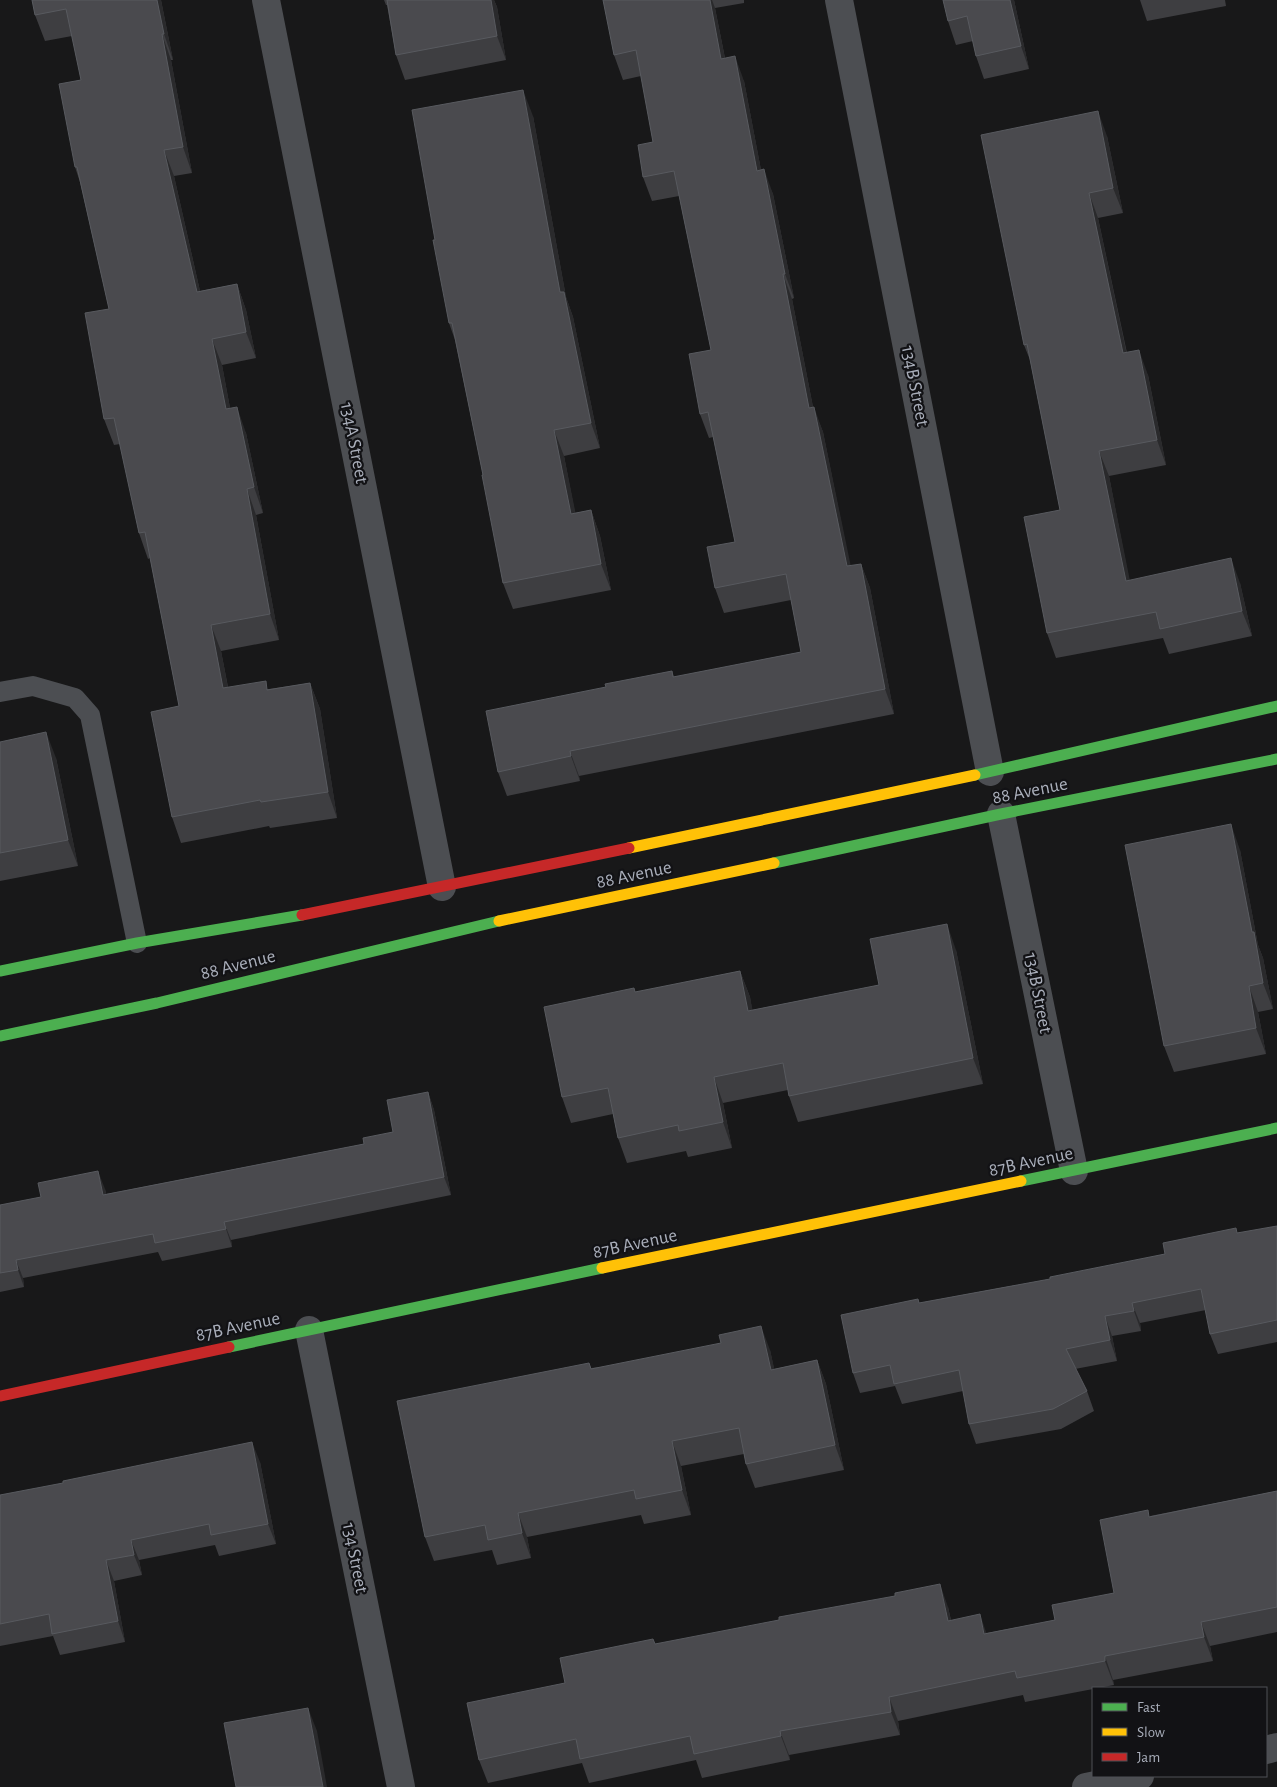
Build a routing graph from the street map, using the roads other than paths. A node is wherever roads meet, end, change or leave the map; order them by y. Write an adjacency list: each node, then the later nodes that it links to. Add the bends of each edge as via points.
1 (266, 0): 8 (street, 134A Street)
2 (839, 0): 6 (street, 134B Street)
3 (0, 692): 9 (lane, via 33,686 75,698 90,715)
4 (1277, 706): 6 (main road, 88 Avenue)
5 (1277, 759): 7 (main road, 88 Avenue)
6 (990, 772): 8 (main road, 88 Avenue)
7 (1001, 814): 11 (main road, 88 Avenue, via 449,932 157,1003); 13 (street, 134B Street)
8 (442, 887): 9 (main road, 88 Avenue, via 276,920)
9 (136, 943): 10 (main road, 88 Avenue)
10 (0, 971)
11 (0, 1036)
12 (1277, 1128): 13 (main road, 87B Avenue)
13 (1074, 1171): 14 (main road, 87B Avenue)
14 (309, 1330): 15 (main road, 87B Avenue); 17 (street, 134 Street)
15 (0, 1396)
16 (1135, 1777): 18 (street)
17 (401, 1787)
18 (1086, 1787)

